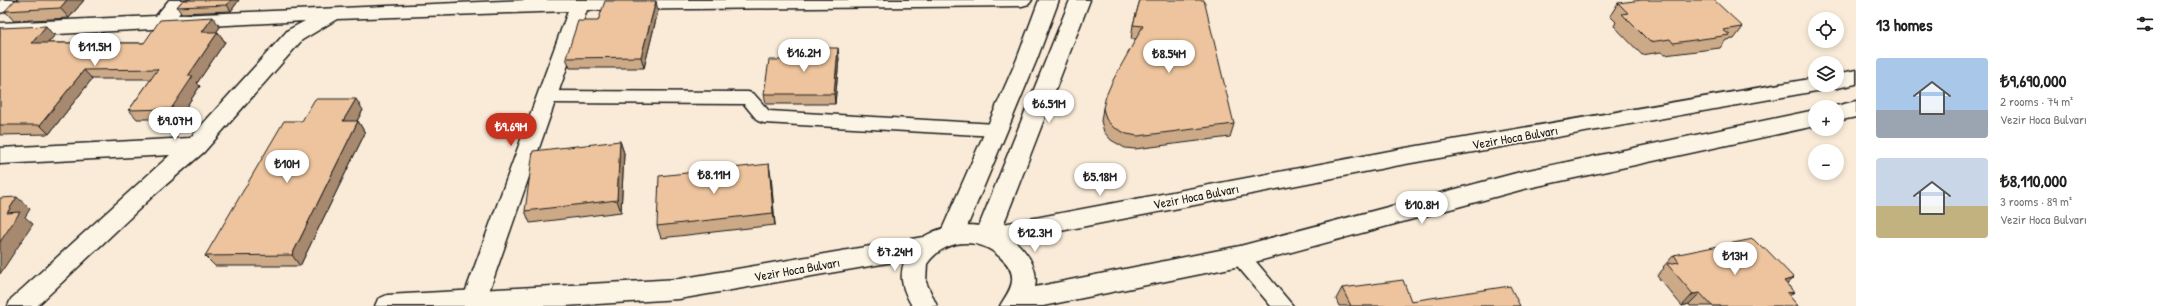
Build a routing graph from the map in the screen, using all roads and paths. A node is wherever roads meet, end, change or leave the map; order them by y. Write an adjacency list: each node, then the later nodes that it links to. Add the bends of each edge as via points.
1 (7, 0): 11 (street)
2 (180, 0): 13 (street)
3 (355, 0): 12 (street)
4 (862, 0): 5 (street); 8 (street)
5 (1022, 0)
6 (1049, 0): 22 (street)
7 (1080, 0): 26 (street)
8 (694, 1): 10 (street)
9 (524, 3): 10 (street); 12 (street)
10 (580, 4): 18 (street)
11 (0, 7)
12 (334, 14): 13 (street); 23 (street, via 295,34)
13 (161, 22): 14 (street)
14 (0, 30)
15 (1856, 77): 16 (street)
16 (1844, 80)
17 (1808, 86): 26 (street, Vezir Hoca Bulvarı, via 1400,157)
18 (547, 97): 22 (lane, via 748,98 764,117); 29 (street)
19 (1856, 109): 20 (street)
20 (1844, 112)
21 (1808, 119): 28 (street, via 1524,180)
22 (996, 130): 25 (street)
23 (196, 146): 24 (street); 31 (street)
24 (0, 156)
25 (952, 234): 26 (street, Vezir Hoca Bulvarı); 27 (street, Vezir Hoca Bulvarı, via 936,240)
26 (988, 236): 30 (street, via 1003,243 1015,254 1022,268 1024,283)
27 (929, 246): 29 (street, Vezir Hoca Bulvarı, via 679,289); 33 (street, via 923,250 915,263 912,278 916,293)
28 (1240, 256): 30 (street); 34 (lane)
29 (474, 301): 32 (street, Vezir Hoca Bulvarı)
30 (1016, 304)
31 (20, 306)
32 (387, 306)
33 (925, 306)
34 (1283, 306)

